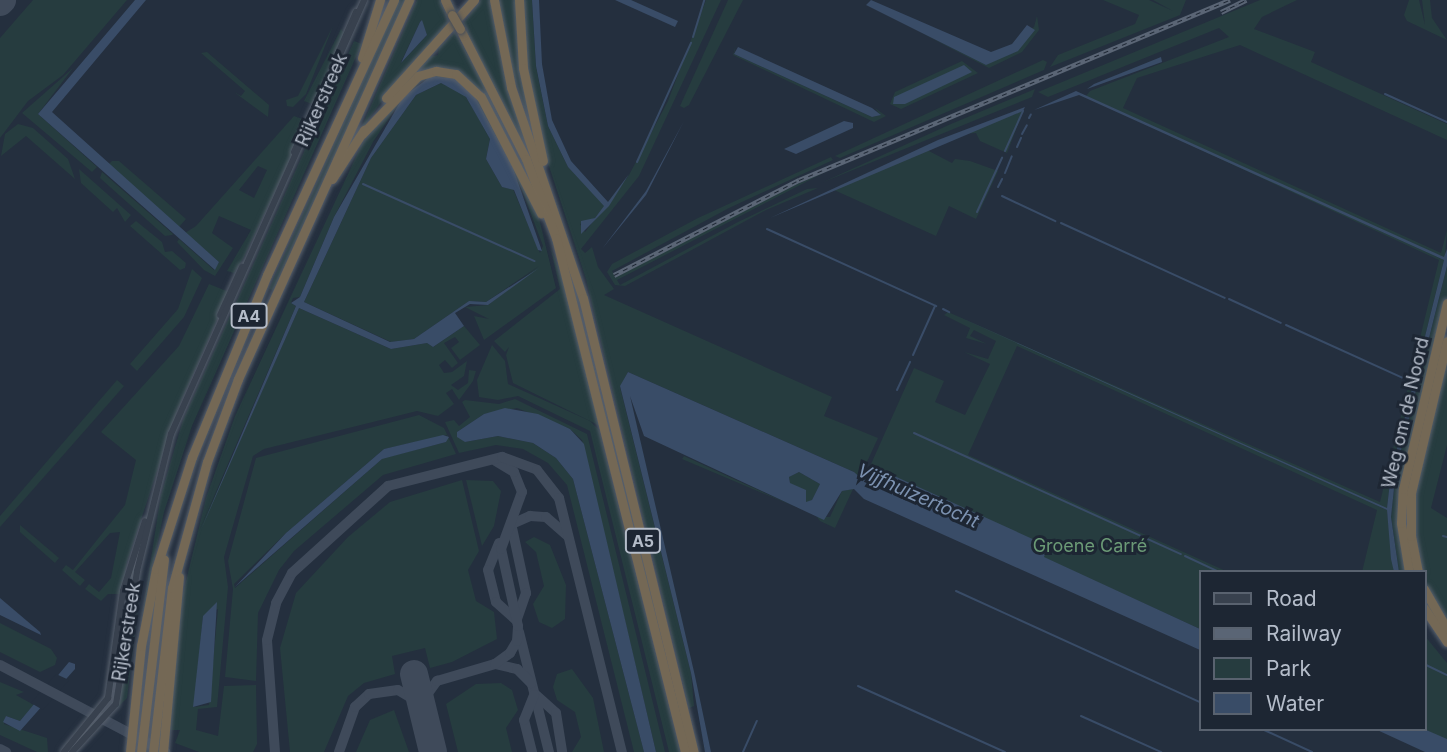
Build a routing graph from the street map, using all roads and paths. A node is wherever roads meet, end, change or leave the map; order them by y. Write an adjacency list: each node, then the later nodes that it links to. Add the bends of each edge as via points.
1 (362, 0): 16 (street, Rijkerstreek, via 186,396)
2 (380, 0): 9 (highway, A4)
3 (394, 0): 9 (highway, A4)
4 (409, 0): 12 (highway, A4)
5 (445, 0): 13 (highway, A5, bridge, via 526,159)
6 (474, 0): 10 (highway, A4, via 394,88)
7 (494, 0): 11 (highway, A5, via 508,79)
8 (519, 0): 11 (highway, A5, via 523,68)
9 (349, 95): 17 (highway, A4, via 235,348 192,457)
10 (362, 134): 12 (highway, A4); 13 (highway, A4, via 418,76 445,71 467,79 505,141)
11 (548, 187): 32 (highway, A5, via 583,298)
12 (324, 189): 18 (highway, A4, via 238,379 207,462)
13 (561, 255): 31 (highway, A5)
14 (1447, 303): 19 (highway, Weg om de Noord, via 1403,489 1401,523)
15 (1447, 341): 20 (highway, Weg om de Noord, via 1411,493 1411,536)
16 (148, 517): 25 (street, Rijkerstreek, via 122,591 109,697); 26 (street, Rijkerstreek, via 117,702)
17 (167, 544): 27 (highway, A4, via 156,569 141,646); 28 (highway, A4)
18 (179, 562): 29 (highway, A4, via 165,628); 30 (highway, A4)
19 (1409, 570)
20 (1418, 570)
21 (1426, 592): 23 (highway)
22 (1426, 611): 24 (highway)
23 (1447, 629)
24 (1447, 642)
25 (64, 752)
26 (72, 752)
27 (130, 752)
28 (141, 752)
29 (153, 752)
30 (163, 752)
31 (685, 752)
32 (694, 752)

